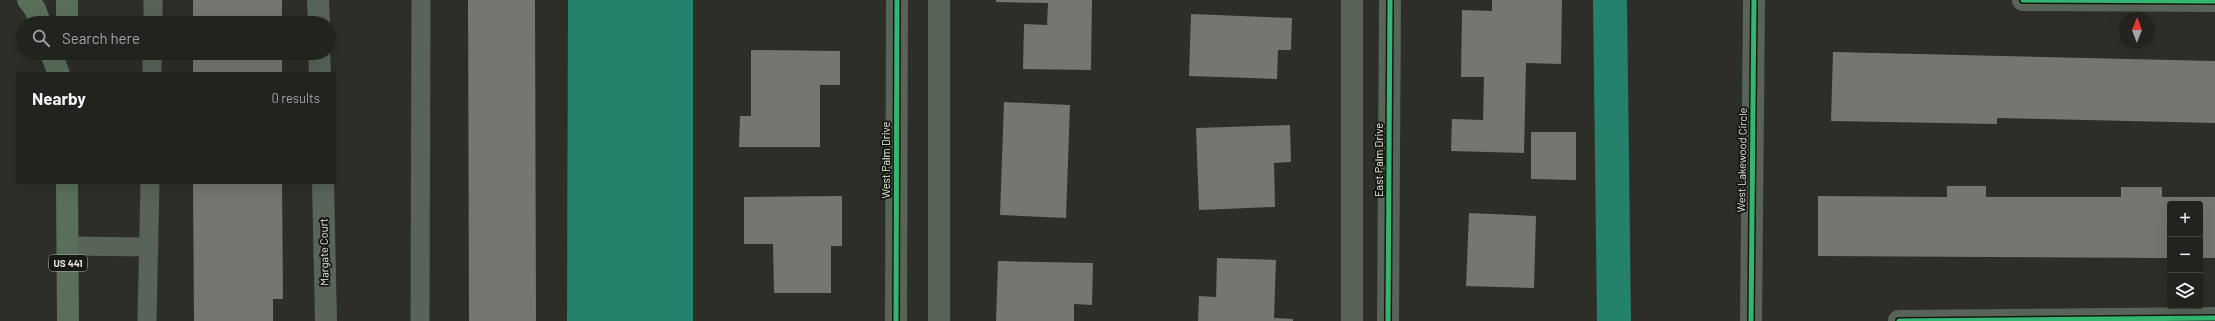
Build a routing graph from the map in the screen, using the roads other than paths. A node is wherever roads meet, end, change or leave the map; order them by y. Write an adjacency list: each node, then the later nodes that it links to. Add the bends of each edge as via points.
1 (28, 0): 13 (main road)
2 (67, 0): 14 (main road)
3 (153, 0): 15 (lane)
4 (318, 0): 16 (street)
5 (422, 0): 34 (lane)
6 (897, 0): 35 (street, West Palm Drive)
7 (939, 0): 36 (street)
8 (1352, 0): 37 (street)
9 (1390, 0): 38 (street, East Palm Drive)
10 (1754, 0): 39 (street, West Lakewood Circle)
11 (2023, 0): 12 (street)
12 (2215, 1)
13 (38, 16)
14 (67, 16)
15 (153, 16)
16 (318, 16)
17 (54, 60): 21 (main road)
18 (66, 60): 22 (main road)
19 (152, 60): 23 (lane)
20 (319, 60): 24 (street)
21 (58, 72)
22 (66, 72)
23 (152, 72)
24 (320, 72)
25 (67, 184): 28 (main road, US 441)
26 (150, 184): 29 (lane)
27 (323, 184): 33 (street, Margate Court)
28 (68, 246): 29 (lane); 31 (main road, US 441)
29 (149, 247): 32 (lane)
30 (2215, 318): 40 (street)
31 (68, 321)
32 (147, 321)
33 (326, 321)
34 (420, 321)
35 (896, 321)
36 (939, 321)
37 (1352, 321)
38 (1388, 321)
39 (1751, 321)
40 (1899, 321)

